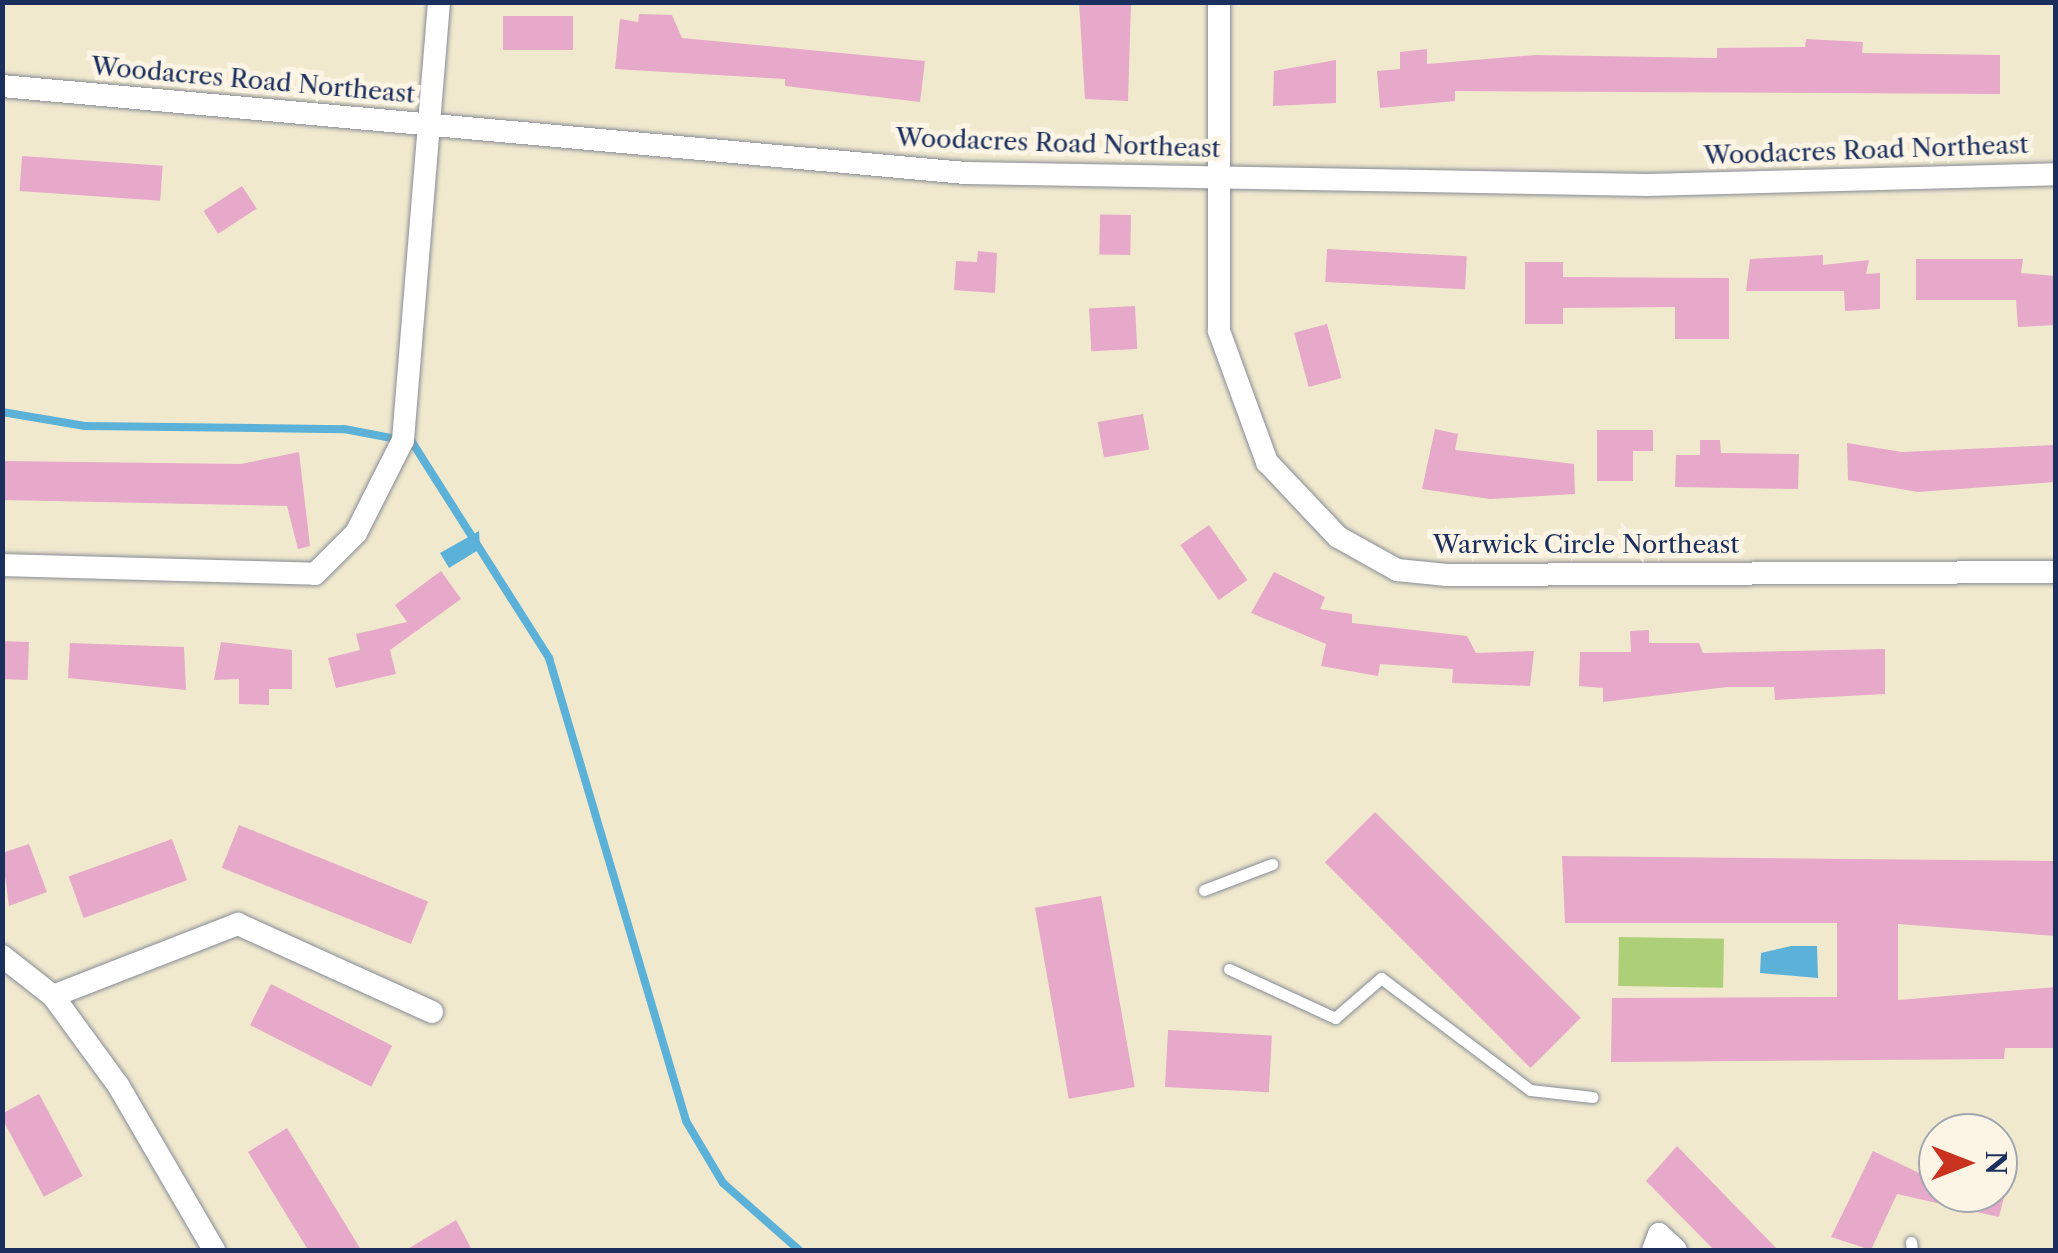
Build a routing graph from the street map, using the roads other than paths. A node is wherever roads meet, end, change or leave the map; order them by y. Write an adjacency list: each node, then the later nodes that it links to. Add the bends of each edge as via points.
1 (438, 2): 4 (street)
2 (1219, 2): 6 (street, Warwick Circle Northeast)
3 (2, 86): 4 (street, Woodacres Road Northeast)
4 (430, 124): 6 (street, Woodacres Road Northeast, via 966,174); 7 (street, via 403,440 356,534 315,574)
5 (2056, 174): 6 (street, Woodacres Road Northeast, via 1647,186)
6 (1212, 178): 8 (street, Warwick Circle Northeast, via 1219,331 1259,445 1301,507 1396,570)
7 (2, 566)
8 (2056, 572)
9 (1272, 864): 10 (lane)
10 (1204, 890)
11 (2, 956): 13 (street)
12 (1229, 969): 15 (lane, via 1335,1018 1381,978 1530,1090)
13 (54, 996): 14 (street, via 238,924); 16 (street)
14 (432, 1012)
15 (1593, 1097)
16 (214, 1250)
17 (1654, 1250): 18 (street, via 1659,1234)
18 (1676, 1250)

